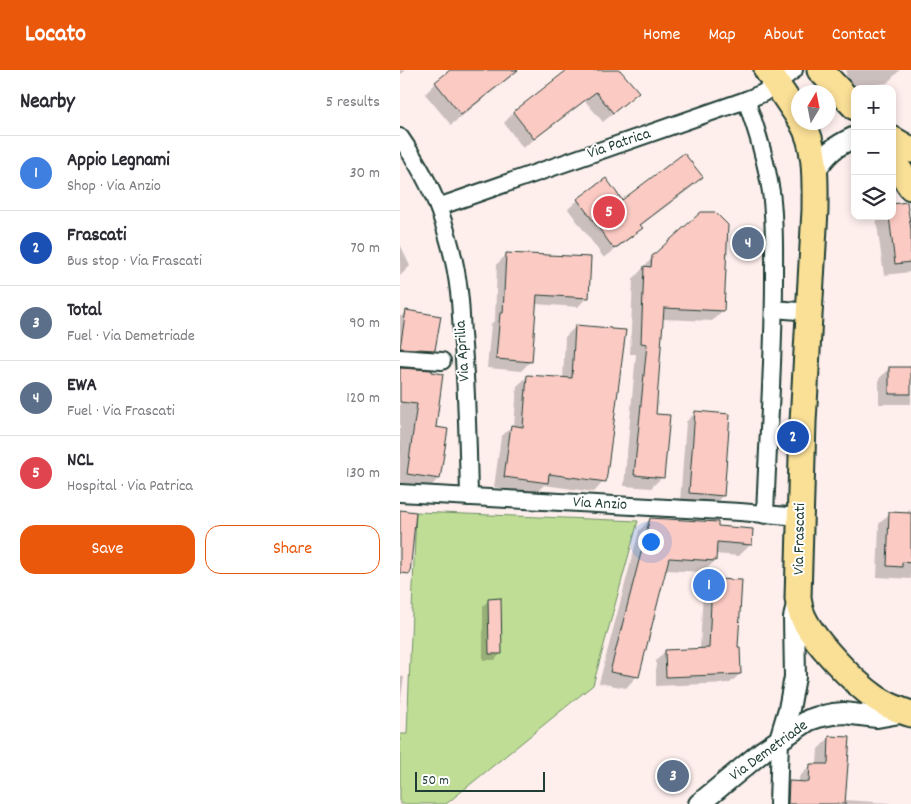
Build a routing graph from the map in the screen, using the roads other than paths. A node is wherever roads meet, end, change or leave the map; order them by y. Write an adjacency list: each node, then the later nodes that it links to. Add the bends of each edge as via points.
1 (820, 70): 5 (main road)
2 (779, 74): 3 (street, Via Patrica, via 763,93); 4 (main road)
3 (746, 100): 14 (street, Via Patrica); 15 (street, via 758,132 771,194)
4 (791, 101)
5 (851, 103)
6 (806, 130): 12 (main road, Via Frascati)
7 (400, 137): 14 (street, Via Aprilia)
8 (851, 139): 12 (street, via 829,152)
9 (896, 141): 10 (main road)
10 (911, 150)
11 (896, 166): 13 (main road)
12 (814, 172): 16 (main road, Via Frascati, via 816,210)
13 (911, 187)
14 (438, 207): 20 (street, Via Aprilia, via 459,292 465,362)
15 (774, 309): 16 (street); 21 (street)
16 (810, 312): 22 (main road, Via Frascati)
17 (400, 358): 18 (street)
18 (442, 361)
19 (400, 493): 20 (street, Via Anzio)
20 (469, 497): 21 (street, Via Anzio)
21 (765, 514): 22 (street, Via Anzio)
22 (800, 517): 23 (main road, Via Frascati)
23 (798, 598): 24 (main road, Via Frascati, via 805,621 843,669 875,697); 25 (street, via 794,618 795,677)
24 (908, 713): 25 (street, Via Demetriade, via 878,717 844,713 825,715 809,720)
25 (780, 739): 26 (street, Via Demetriade); 27 (street)
26 (699, 804)
27 (778, 804)

